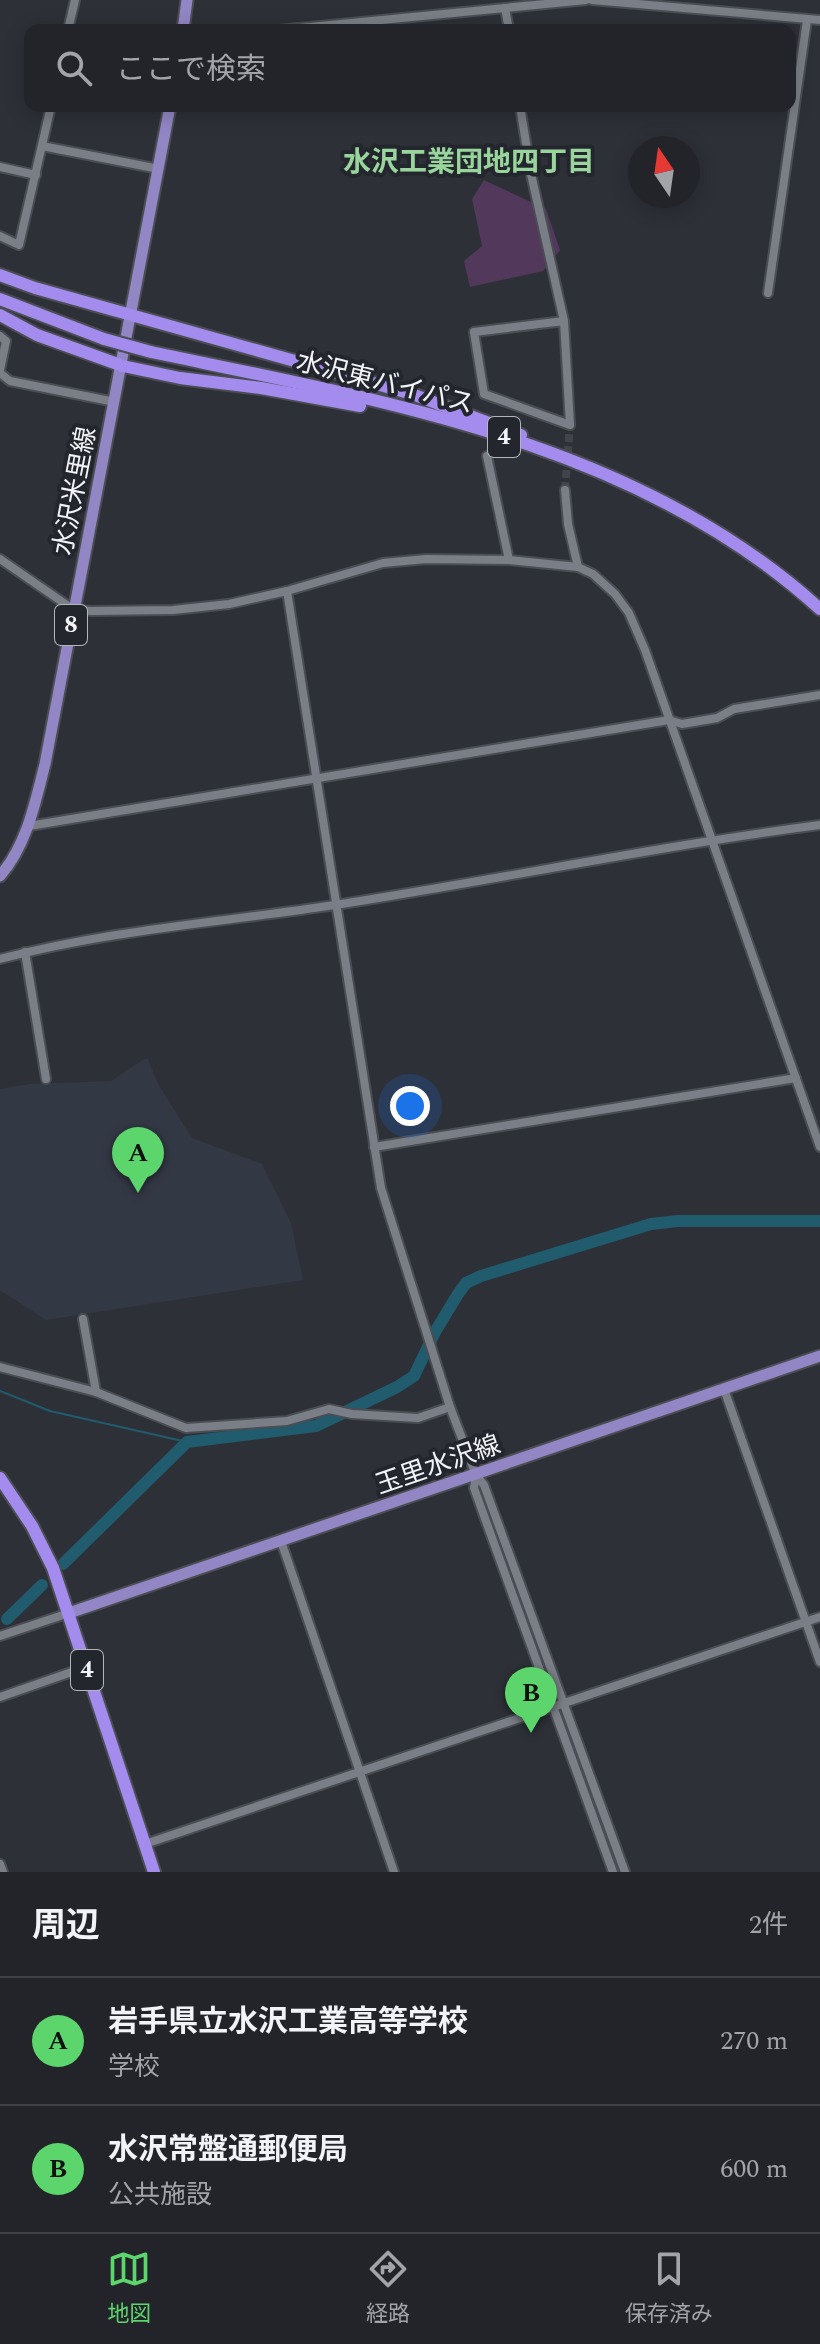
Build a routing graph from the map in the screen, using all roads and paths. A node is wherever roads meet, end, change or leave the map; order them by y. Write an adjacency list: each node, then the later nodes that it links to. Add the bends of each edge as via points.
1 (75, 0): 7 (street)
2 (187, 0): 8 (main road)
3 (589, 0): 4 (street); 5 (street)
4 (505, 8): 9 (street); 10 (street)
5 (807, 20): 6 (street); 11 (street)
6 (820, 20)
7 (69, 24)
8 (184, 24)
9 (341, 24)
10 (508, 24)
11 (796, 97)
12 (50, 112): 16 (street)
13 (169, 112): 18 (main road, 水沢米里線 / 8)
14 (521, 112): 26 (street)
15 (794, 112): 22 (street)
16 (42, 146): 18 (street); 19 (street)
17 (0, 167): 19 (street)
18 (159, 169): 25 (main road, 水沢米里線 / 8)
19 (36, 175): 20 (street, via 19,245)
20 (0, 236)
21 (0, 275): 25 (highway)
22 (768, 293)
23 (0, 299): 31 (highway, 水沢東バイパス / 4, bridge, via 151,352)
24 (0, 315): 28 (highway, via 37,335)
25 (133, 315): 28 (main road, 水沢米里線 / 8); 33 (highway, via 412,394)
26 (564, 321): 26 (street, via 570,425 484,394 474,332)
27 (0, 336): 29 (street, via 6,341)
28 (123, 366): 30 (main road, 水沢米里線 / 8); 31 (highway)
29 (0, 371): 30 (street, via 10,381)
30 (115, 402): 40 (main road, 水沢米里線 / 8)
31 (453, 422): 33 (highway, 水沢東バイパス / 4)
32 (487, 456): 36 (street)
33 (615, 477): 39 (highway, 水沢東バイパス / 4, via 737,544)
34 (565, 490): 37 (street)
35 (0, 559): 40 (street)
36 (509, 560): 37 (street); 38 (street, via 383,563)
37 (578, 567): 42 (street, via 605,583 629,613)
38 (287, 591): 40 (street, via 173,610); 43 (street)
39 (820, 609)
40 (74, 610): 45 (main road, 水沢米里線 / 8)
41 (820, 695): 42 (street, via 682,724)
42 (669, 720): 43 (street); 46 (street)
43 (316, 779): 45 (street); 48 (street)
44 (820, 825): 46 (street)
45 (29, 826): 47 (main road, 水沢米里線 / 8)
46 (711, 839): 48 (street); 51 (street)
47 (0, 876)
48 (337, 905): 49 (street); 53 (street)
49 (25, 952): 50 (street); 52 (street)
50 (0, 959)
51 (796, 1078): 53 (street); 54 (street)
52 (46, 1079)
53 (374, 1147): 60 (street, via 381,1188)
54 (820, 1147)
55 (83, 1319): 59 (street)
56 (820, 1356): 58 (main road, 玉里水沢線)
57 (0, 1367): 59 (street)
58 (724, 1389): 61 (main road, 玉里水沢線); 66 (street)
59 (96, 1392): 60 (street, via 186,1428 287,1421 329,1409 418,1418)
60 (450, 1407): 61 (street)
61 (476, 1475): 63 (main road, 玉里水沢線); 71 (street, via 484,1485)
62 (0, 1478): 64 (highway, 4, via 32,1526)
63 (281, 1541): 64 (main road, 玉里水沢線); 72 (street)
64 (69, 1613): 67 (street); 69 (highway, 4)
65 (820, 1617): 66 (street)
66 (807, 1621): 68 (street); 71 (street)
67 (0, 1636)
68 (820, 1662)
69 (86, 1667): 70 (street); 73 (highway, 4)
70 (0, 1697)
71 (559, 1705): 72 (street); 78 (street); 79 (street)
72 (360, 1771): 73 (street); 77 (street)
73 (145, 1844): 76 (highway, 4)
74 (0, 1864): 75 (street)
75 (3, 1872)
76 (154, 1872)
77 (394, 1872)
78 (613, 1872)
79 (625, 1872)

